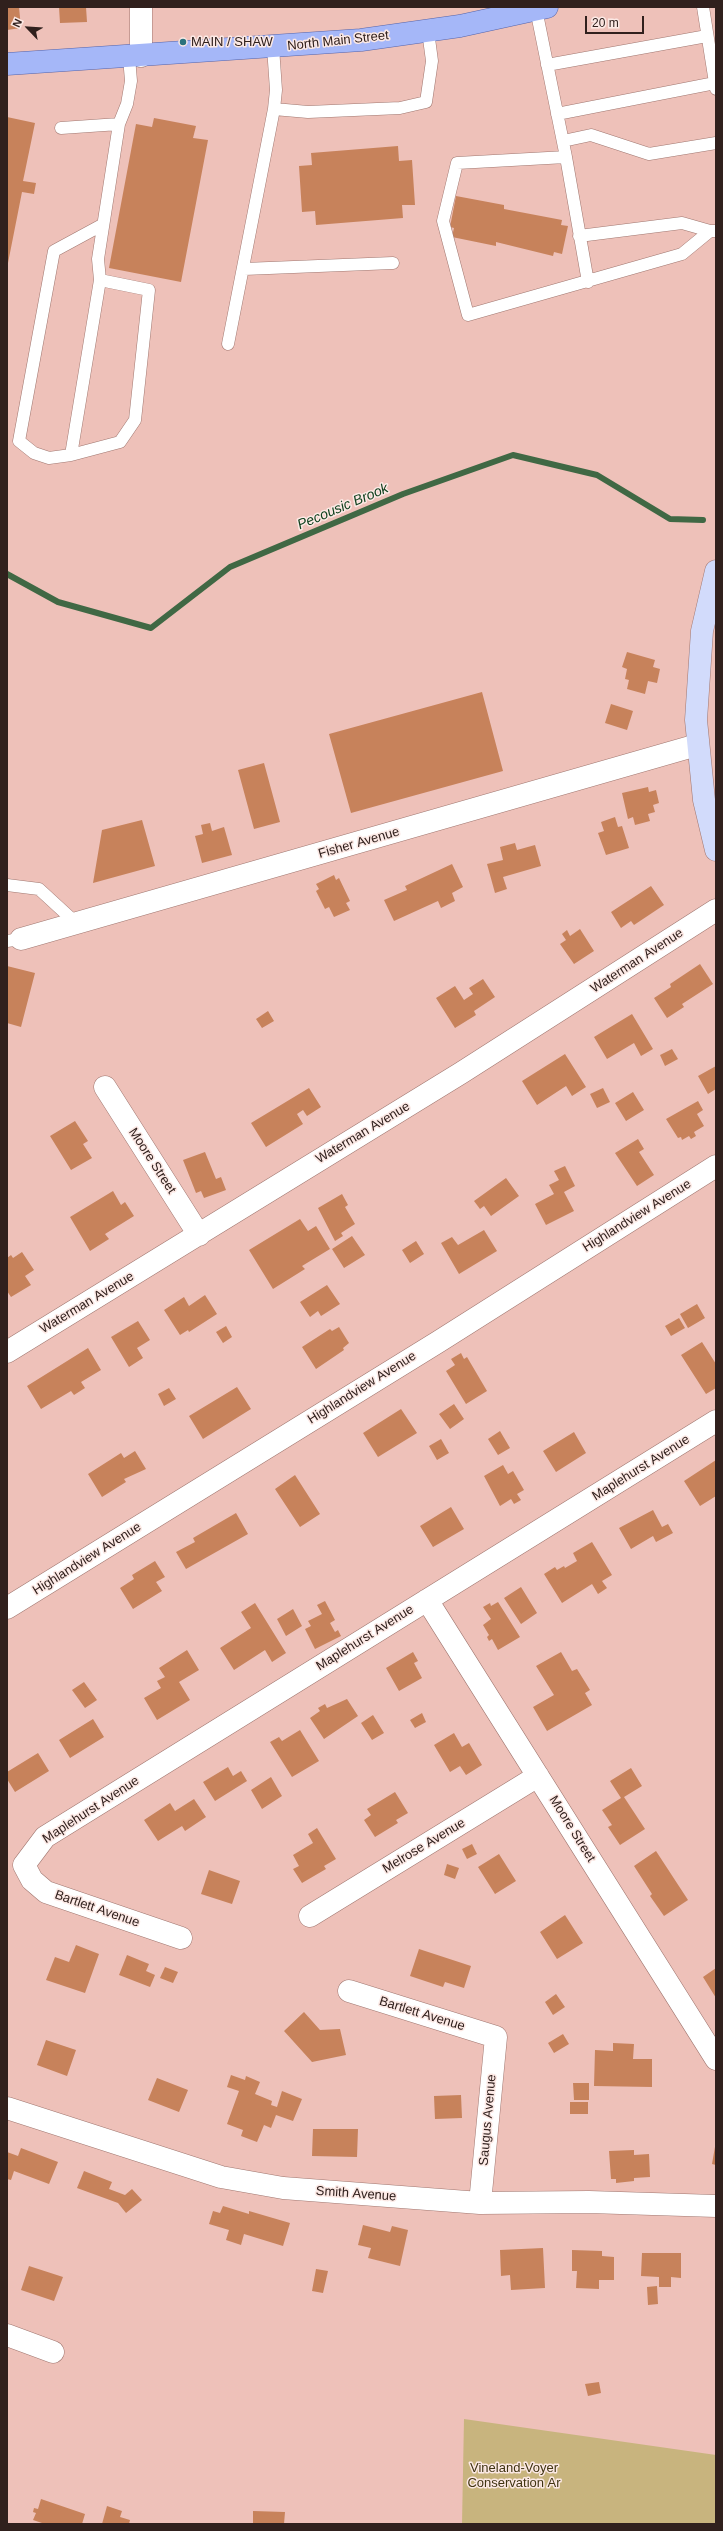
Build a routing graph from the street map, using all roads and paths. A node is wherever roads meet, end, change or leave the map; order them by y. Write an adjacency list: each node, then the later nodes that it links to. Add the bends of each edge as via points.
1 (141, 7): 7 (street)
2 (702, 7): 5 (lane)
3 (542, 8): 4 (main road, North Main Street); 9 (lane)
4 (428, 31): 6 (main road, North Main Street, via 361,40); 11 (lane, via 432,61 426,102 400,108 308,112)
5 (707, 36): 9 (lane); 10 (lane)
6 (273, 47): 7 (main road, North Main Street); 11 (lane, via 276,90)
7 (135, 56): 8 (main road, North Main Street); 13 (lane, via 127,104)
8 (7, 64)
9 (547, 65): 12 (lane)
10 (715, 86): 12 (lane)
11 (274, 109): 22 (lane)
12 (557, 114): 15 (lane)
13 (119, 124): 14 (lane); 18 (lane)
14 (60, 128)
15 (562, 141): 16 (lane, via 591,135 649,154); 17 (lane)
16 (716, 143)
17 (566, 157): 20 (lane); 24 (lane, via 457,163 443,221 468,315)
18 (102, 225): 23 (lane, via 98,259); 26 (lane, via 54,251 19,440 34,453 49,458)
19 (713, 231): 20 (lane, via 682,223); 24 (lane, via 682,254)
20 (579, 236): 24 (lane)
21 (393, 263): 22 (lane)
22 (244, 268): 25 (lane)
23 (100, 280): 26 (lane); 26 (lane, via 149,290 135,420 120,442)
24 (588, 282)
25 (228, 344)
26 (71, 455)
27 (716, 571): 28 (street, via 705,611 699,651)
28 (696, 745): 29 (street); 33 (street, Fisher Avenue)
29 (708, 782): 30 (street)
30 (716, 850)
31 (7, 885): 33 (lane, via 39,889)
32 (716, 910): 37 (street, Waterman Avenue)
33 (76, 923): 34 (street, Fisher Avenue)
34 (14, 940)
35 (105, 1087): 37 (street, Moore Street)
36 (716, 1166): 41 (street, Highlandview Avenue)
37 (199, 1235): 38 (street, Waterman Avenue)
38 (9, 1345)
39 (716, 1421): 40 (street, Maplehurst Avenue)
40 (427, 1600): 42 (street, Moore Street); 43 (street, Maplehurst Avenue, via 45,1837)
41 (7, 1608)
42 (538, 1776): 44 (street, Melrose Avenue); 48 (street, Moore Street)
43 (15, 1866): 45 (street, Bartlett Avenue, via 46,1892)
44 (310, 1916)
45 (181, 1938)
46 (349, 1991): 47 (street, Bartlett Avenue)
47 (496, 2037): 50 (street, Saugus Avenue)
48 (716, 2059)
49 (7, 2108): 50 (street, Smith Avenue, via 221,2177 289,2189)
50 (480, 2203): 51 (street, Smith Avenue, via 589,2202)
51 (716, 2206)
52 (7, 2335): 53 (street)
53 (53, 2352)

